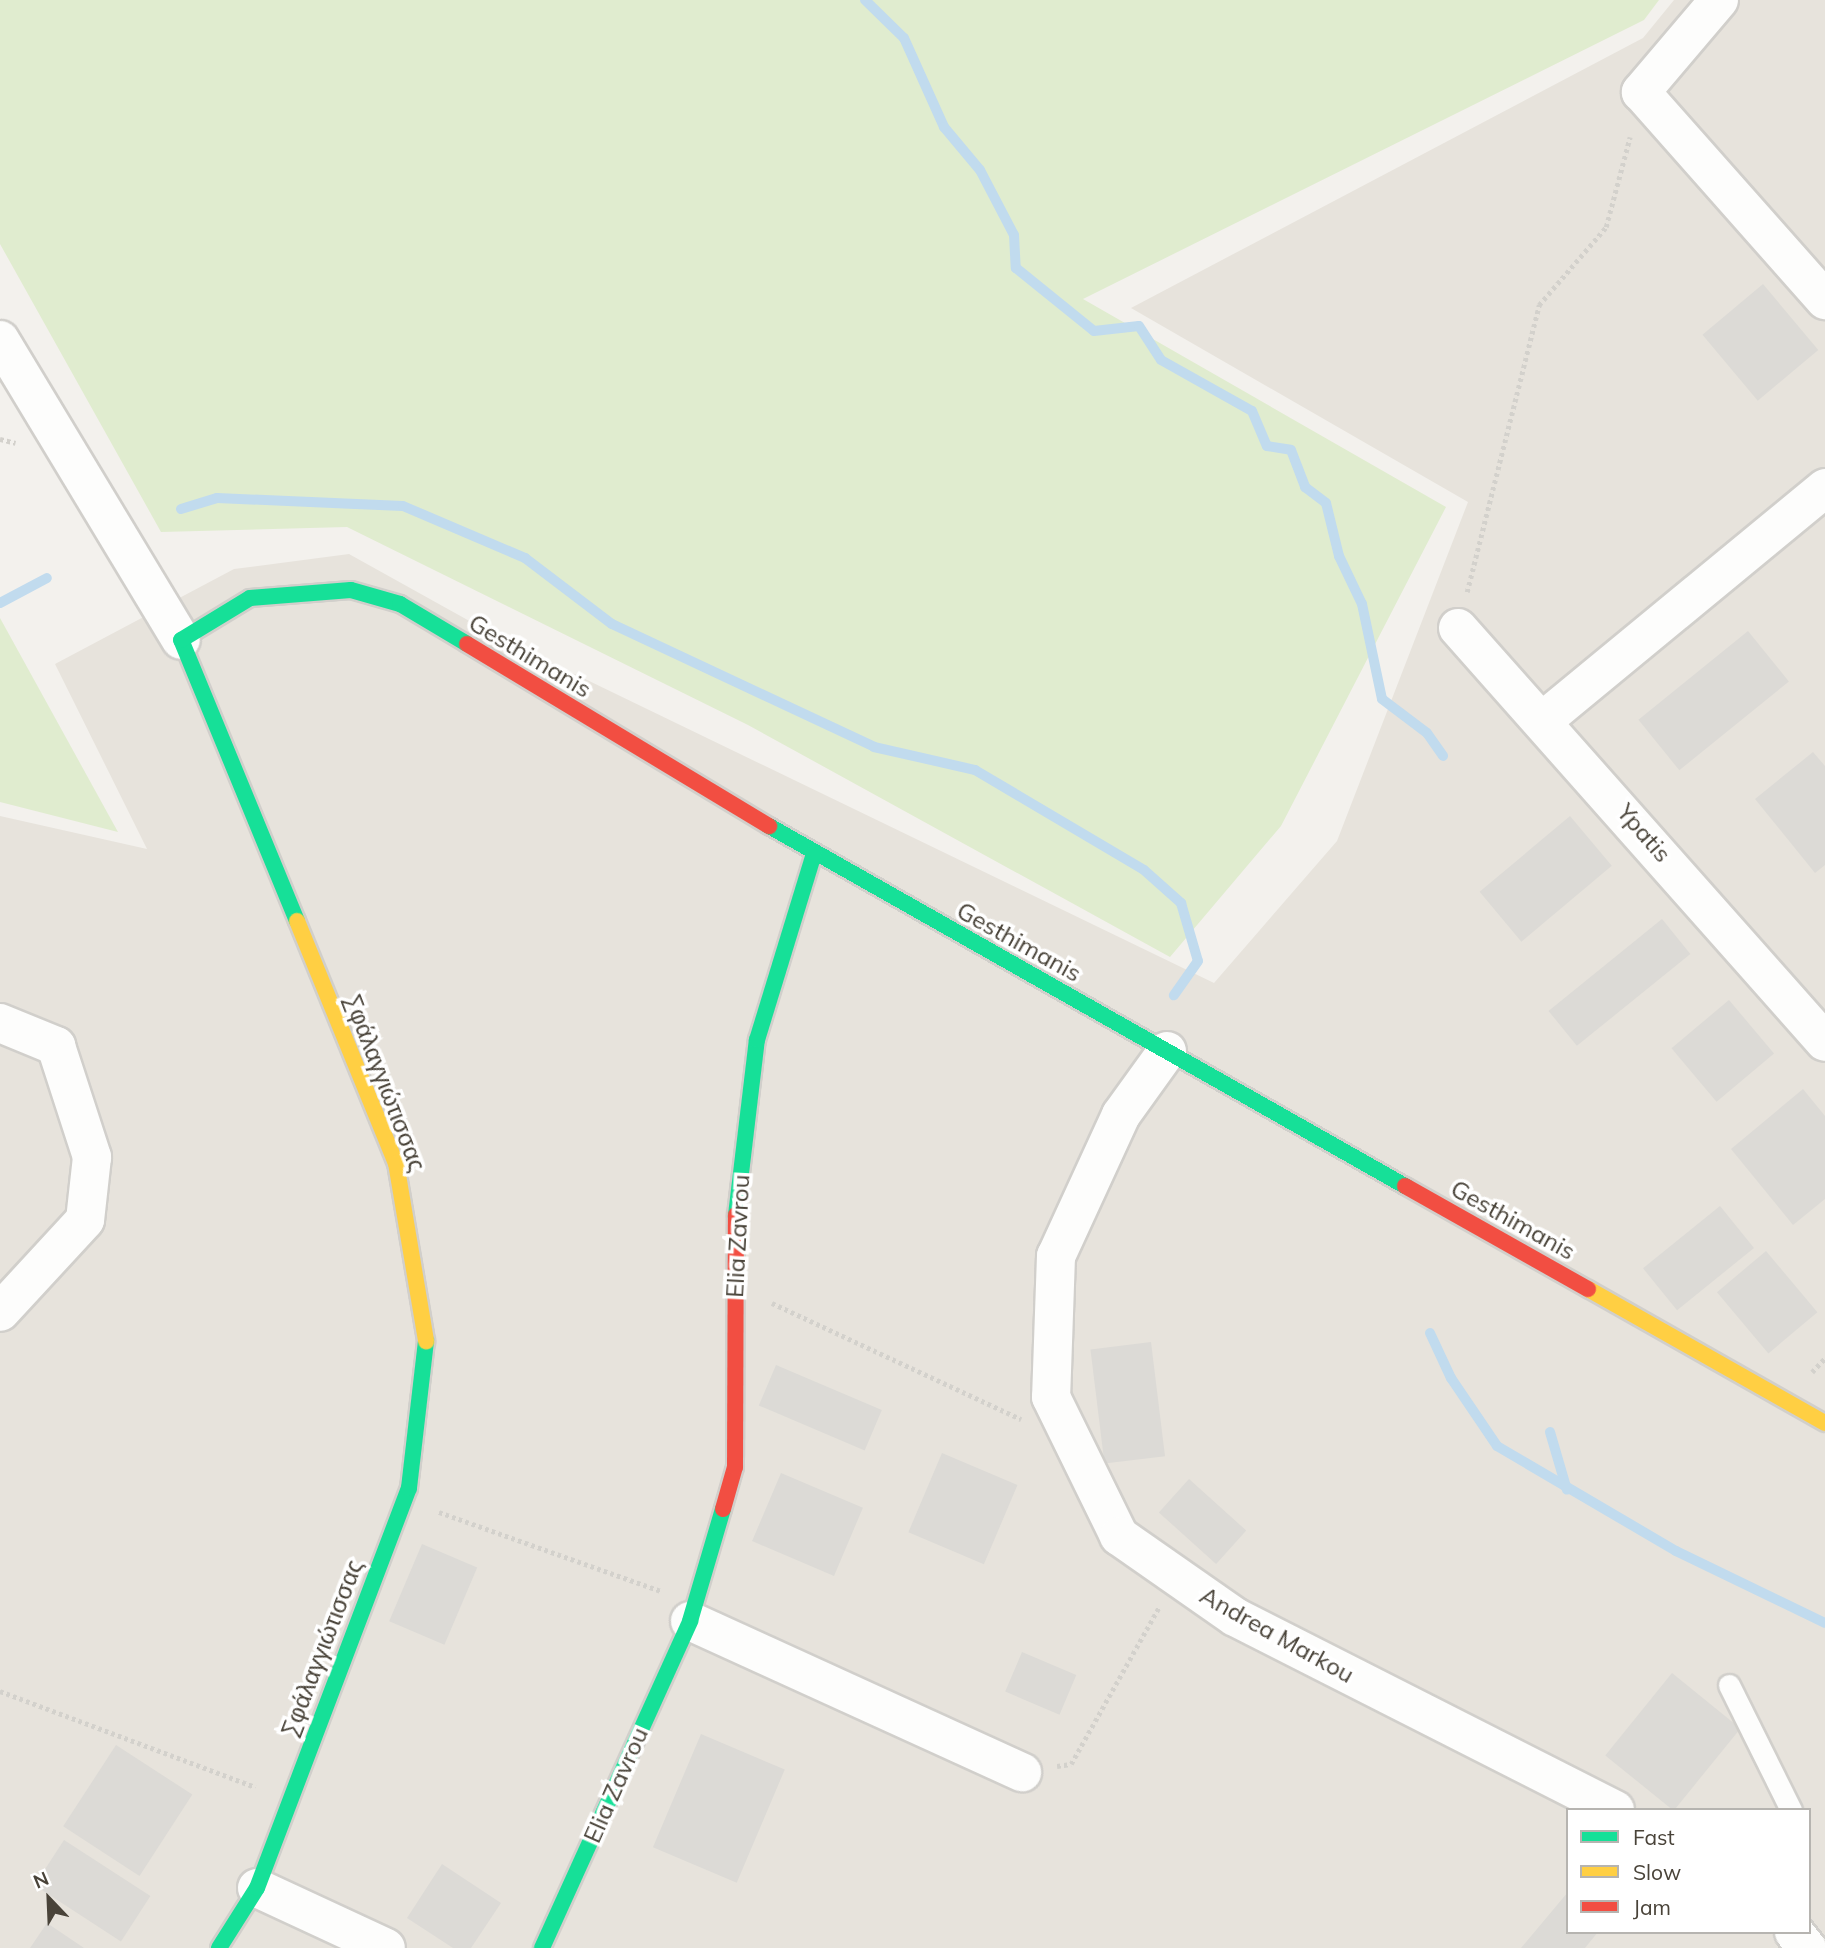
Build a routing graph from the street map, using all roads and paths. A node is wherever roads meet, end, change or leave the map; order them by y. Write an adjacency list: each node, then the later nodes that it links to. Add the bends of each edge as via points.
1 (1719, 0): 2 (street)
2 (1641, 92): 3 (street); 6 (path, via 1606,227 1539,305)
3 (1825, 300)
4 (0, 340): 7 (street)
5 (1825, 488): 8 (street)
6 (1458, 628): 8 (street, Ypatis)
7 (181, 640): 9 (street, Gesthimanis, via 250,598 297,590 351,590 400,604); 17 (street, Σφάλαγγιώτισσας, via 396,1163 428,1326)
8 (1545, 719): 11 (street, Ypatis)
9 (814, 853): 12 (street, Gesthimanis); 13 (street, Elia Zavrou, via 757,1040 733,1236)
10 (0, 1023): 14 (street, via 56,1046 92,1157 85,1220)
11 (1825, 1042)
12 (1167, 1051): 15 (street, Andrea Markou, via 1121,1115 1056,1256 1051,1397); 16 (street, Gesthimanis)
13 (733, 1285): 15 (path, via 1018,1419); 19 (street, Elia Zavrou, via 735,1466)
14 (0, 1312)
15 (1060, 1415): 18 (street, Andrea Markou, via 1119,1536)
16 (1825, 1423)
17 (404, 1500): 19 (path); 23 (street, Σφάλαγγιώτισσας)
18 (1177, 1576): 22 (path, via 1071,1764); 24 (street, Andrea Markou, via 1235,1617)
19 (693, 1612): 22 (street); 30 (street, Elia Zavrou)
20 (1729, 1685): 25 (lane)
21 (0, 1691): 23 (path)
22 (1021, 1772)
23 (289, 1799): 26 (street, Σφάλαγγιώτισσας)
24 (1611, 1808)
25 (1790, 1808)
26 (257, 1888): 28 (street, Σφάλαγγιώτισσας); 29 (street)
27 (1796, 1934): 31 (street)
28 (219, 1948)
29 (386, 1948)
30 (542, 1948)
31 (1807, 1948)

